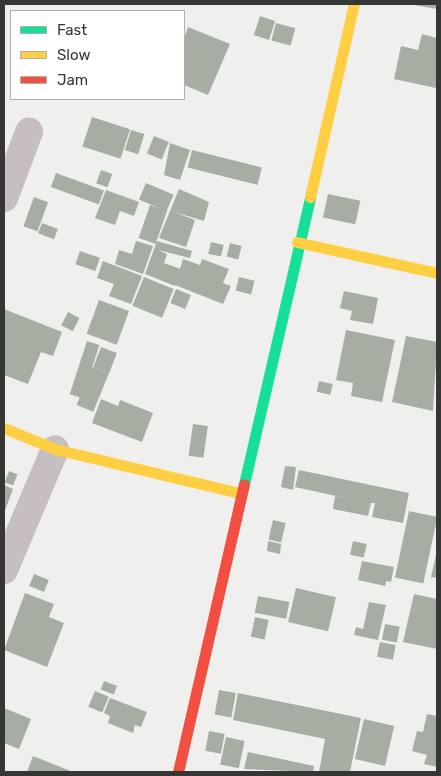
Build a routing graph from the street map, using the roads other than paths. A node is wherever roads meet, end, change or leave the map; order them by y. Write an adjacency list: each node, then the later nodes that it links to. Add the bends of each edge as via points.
1 (354, 4): 4 (street)
2 (28, 132): 3 (street)
3 (4, 198)
4 (297, 242): 5 (street); 8 (street)
5 (437, 273)
6 (4, 428): 7 (street)
7 (55, 449): 8 (street); 9 (street)
8 (239, 493): 10 (street)
9 (4, 570)
10 (178, 772)

